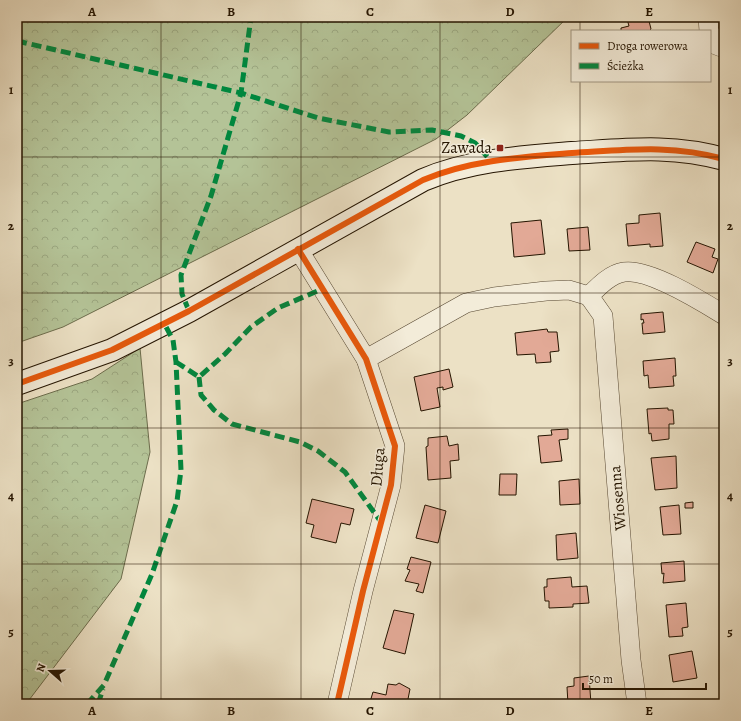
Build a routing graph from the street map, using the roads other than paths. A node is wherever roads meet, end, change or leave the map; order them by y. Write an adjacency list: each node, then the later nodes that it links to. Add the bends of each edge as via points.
1 (708, 17): 2 (street)
2 (710, 30)
3 (711, 34): 4 (street, via 716,45)
4 (724, 48)
5 (724, 159): 6 (street, via 680,149 637,149 529,157 450,169 423,180)
6 (298, 249): 9 (street, Długa); 10 (street, via 189,311 112,350)
7 (589, 296): 8 (street, via 602,282 623,272 637,273 648,275 698,299); 9 (street, via 569,290 546,291 466,303); 12 (street, Wiosenna, via 602,316 631,660)
8 (724, 315)
9 (366, 359): 11 (street, Długa, via 392,435 395,446 394,458 391,485)
10 (17, 384)
11 (337, 704)
12 (637, 704)

